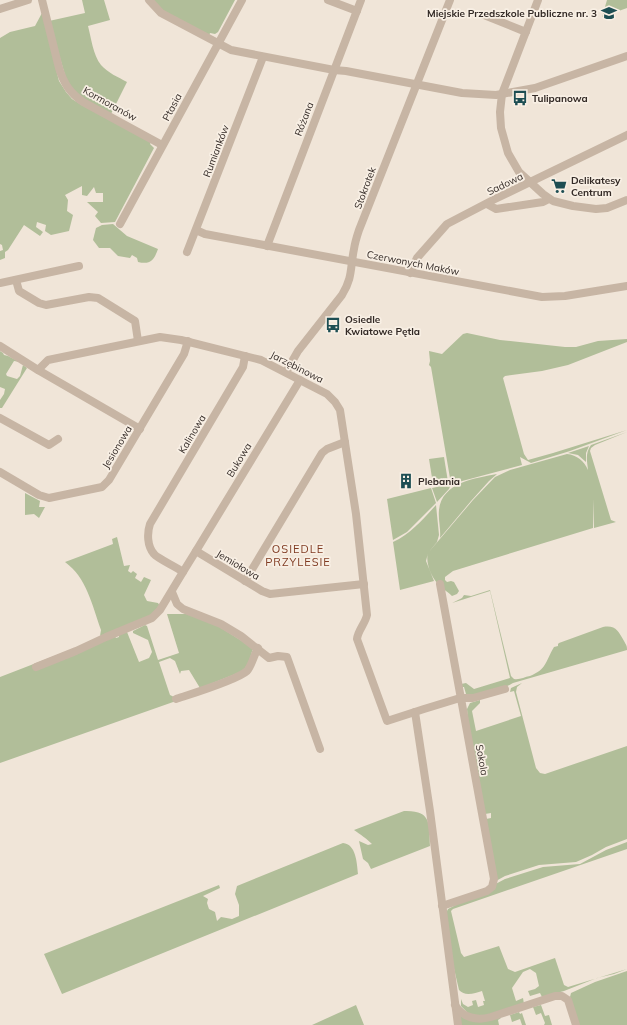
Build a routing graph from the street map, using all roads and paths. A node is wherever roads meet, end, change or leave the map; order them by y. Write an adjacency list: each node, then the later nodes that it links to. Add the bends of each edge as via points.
1 (28, 0): 9 (street)
2 (42, 0): 20 (street, Kormoranów, via 62,79 72,93 83,102)
3 (149, 0): 13 (street, via 161,13)
4 (242, 0): 13 (street, Ptasia)
5 (328, 0): 10 (street)
6 (361, 0): 10 (street, Różana)
7 (450, 0): 17 (street, Stokrotek)
8 (538, 0): 12 (street)
9 (0, 8)
10 (357, 11): 16 (street, Różana)
11 (484, 16): 12 (street)
12 (526, 32): 18 (street)
13 (217, 44): 15 (street); 20 (street, Ptasia)
14 (627, 56): 18 (street, via 535,88)
15 (263, 57): 16 (street); 26 (street, Rumianków)
16 (334, 70): 17 (street); 27 (street, Różana)
17 (417, 85): 18 (street, via 467,94); 29 (street, Stokrotek, via 359,230)
18 (502, 94): 21 (street, via 500,112 504,142 519,172)
19 (627, 135): 21 (street, Sadowa)
20 (162, 145): 25 (street, Ptasia)
21 (531, 183): 22 (street); 24 (street, Sadowa)
22 (548, 199): 23 (street, via 596,209 607,208); 24 (street, via 543,202 496,209)
23 (627, 200)
24 (487, 204): 31 (street, Sadowa, via 443,228 417,258)
25 (120, 224)
26 (196, 230): 27 (street, Czerwonych Maków); 28 (street, Rumianków)
27 (267, 246): 29 (street, Czerwonych Maków)
28 (187, 252)
29 (352, 261): 31 (street, Czerwonych Maków); 40 (street, Stokrotek, via 348,285 298,351)
30 (79, 266): 32 (street)
31 (410, 273): 34 (street, Czerwonych Maków, via 542,297)
32 (16, 280): 33 (street); 36 (street, via 19,290 46,305 89,297 98,298 135,321)
33 (0, 283)
34 (627, 286)
35 (188, 341): 36 (street, Jarzębinowa, via 160,337); 38 (street, Jarzębinowa); 43 (street, Jesionowa, via 184,354)
36 (138, 342): 39 (street, Jarzębinowa, via 48,360)
37 (0, 346): 39 (street)
38 (245, 356): 40 (street, Jarzębinowa, via 261,360); 48 (street, Kalinowa, via 243,367 152,520 147,533 154,554)
39 (38, 370): 43 (street)
40 (286, 372): 41 (street, Jarzębinowa)
41 (300, 380): 45 (street, Jarzębinowa, via 327,394 336,402 340,410); 47 (street, Bukowa)
42 (0, 418): 44 (street, via 42,443 49,445)
43 (140, 429): 46 (street, Jesionowa, via 109,480 102,486 49,498 39,495)
44 (58, 439)
45 (345, 442): 49 (street, via 322,453); 50 (street, Jarzębinowa)
46 (0, 472)
47 (196, 551): 48 (street); 49 (street, Jemiołowa)
48 (183, 572): 52 (street)
49 (245, 581): 50 (street, Jemiołowa, via 270,594)
50 (364, 584): 58 (street, Jarzębinowa, via 367,615 357,639 387,722)
51 (440, 584): 56 (street, Sokola)
52 (172, 592): 53 (street, via 177,604 183,609 221,624); 54 (street, via 158,613 148,620)
53 (258, 648): 57 (street, via 245,672); 59 (street, via 269,658 287,658)
54 (36, 667)
55 (505, 689): 56 (street, via 473,698)
56 (460, 698): 58 (street); 60 (street, Sokola, via 494,882 484,893)
57 (176, 699)
58 (415, 712): 60 (street)
59 (320, 749)
60 (443, 907): 61 (street)
61 (455, 1005): 62 (street); 63 (street, via 466,1016 482,1019 555,996 564,997 569,1002)
62 (458, 1025)
63 (576, 1025)

